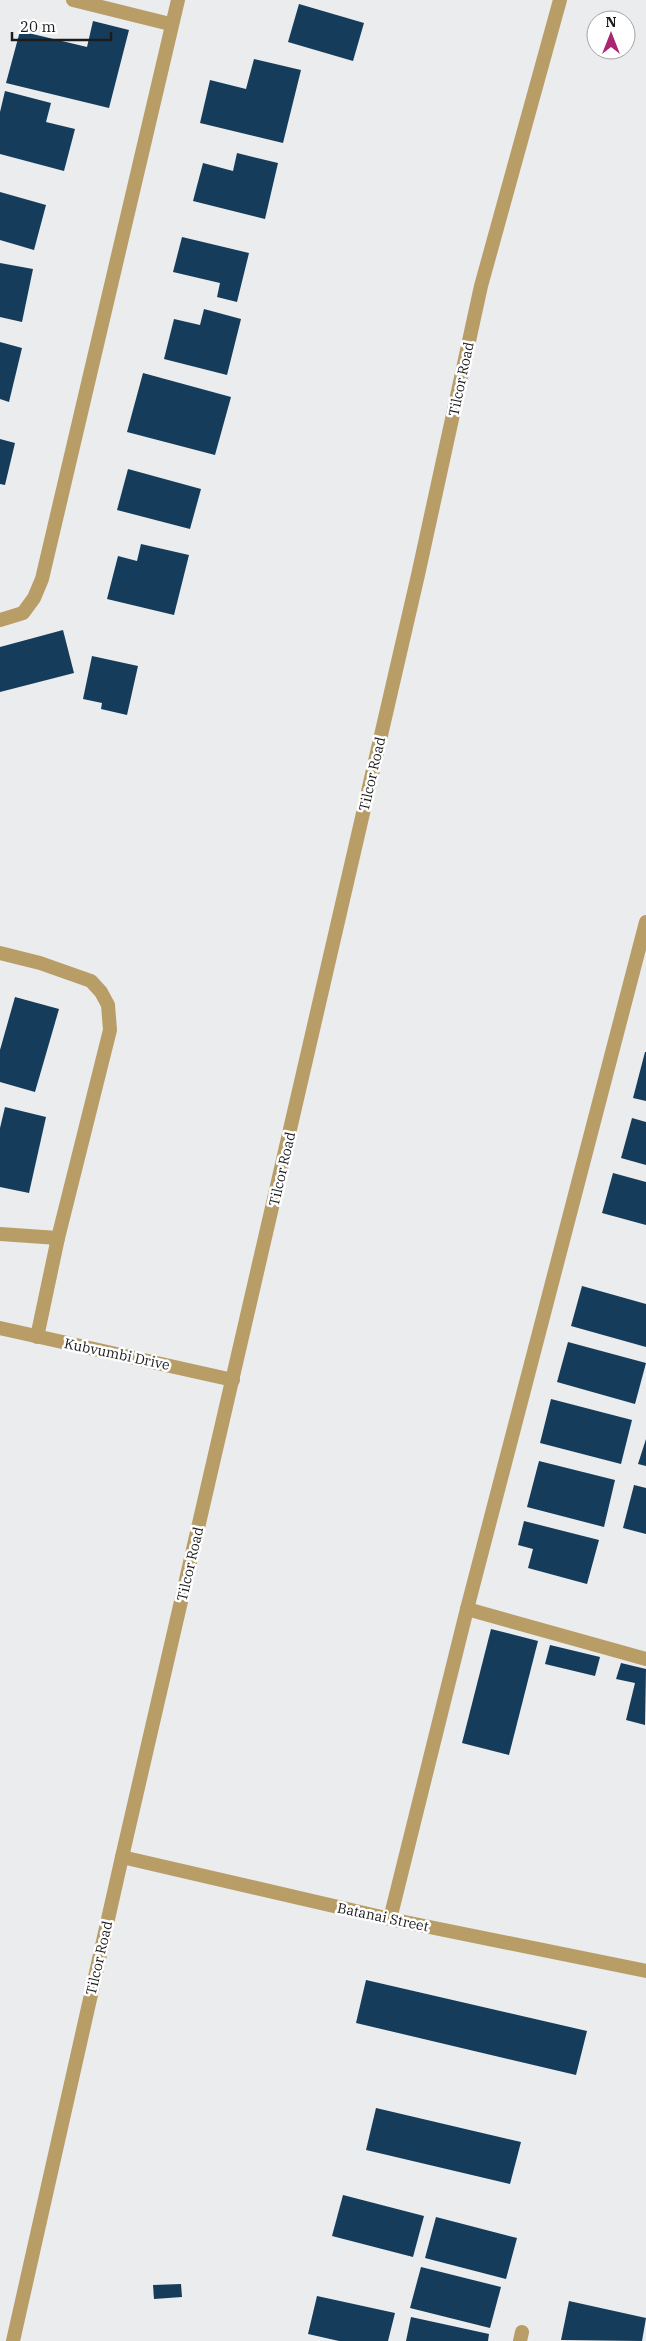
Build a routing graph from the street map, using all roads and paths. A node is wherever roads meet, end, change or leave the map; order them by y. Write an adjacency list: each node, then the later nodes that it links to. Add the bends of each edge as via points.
1 (73, 0): 4 (street)
2 (178, 0): 4 (street)
3 (560, 0): 12 (street, Tilcor Road, via 481,286)
4 (170, 24): 5 (street, via 42,579 23,613)
5 (0, 620)
6 (646, 922): 13 (street)
7 (0, 954): 9 (street, via 40,963 91,981 108,1006 110,1030)
8 (0, 1234): 9 (street)
9 (58, 1238): 11 (street)
10 (0, 1328): 11 (street, Kubvumbi Drive)
11 (37, 1337): 12 (street, Kubvumbi Drive)
12 (233, 1380): 15 (street, Tilcor Road)
13 (467, 1609): 14 (street); 16 (street)
14 (646, 1659)
15 (122, 1857): 16 (street, Batanai Street); 18 (street, Tilcor Road)
16 (390, 1919): 17 (street, Batanai Street)
17 (646, 1971)
18 (13, 2341)

